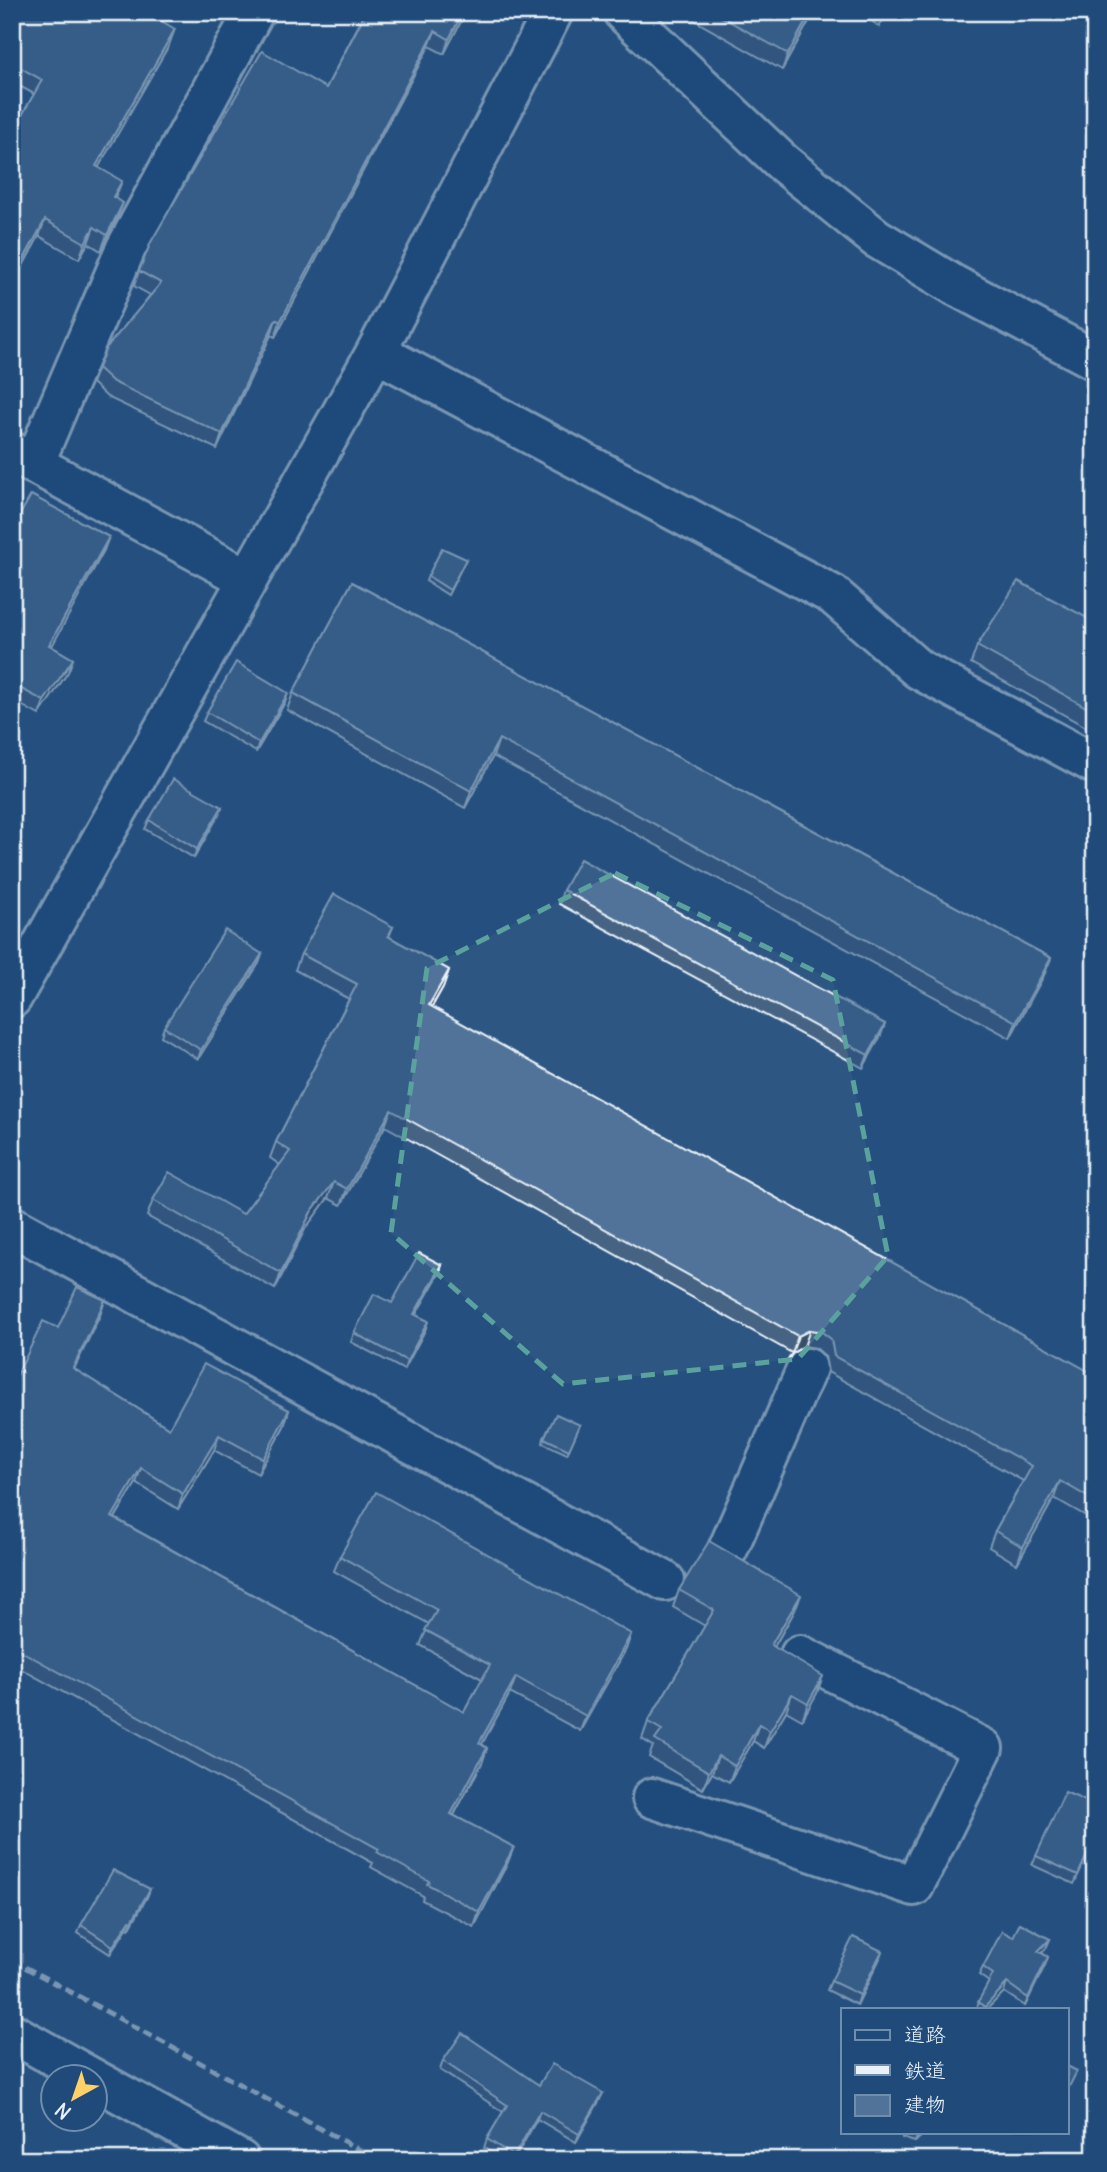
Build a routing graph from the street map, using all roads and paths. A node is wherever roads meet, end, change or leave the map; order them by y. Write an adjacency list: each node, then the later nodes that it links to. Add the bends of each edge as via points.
1 (254, 12): 6 (lane, via 126,248)
2 (553, 12): 4 (lane)
3 (623, 12): 5 (lane, via 782,162 876,238)
4 (376, 352): 7 (lane); 8 (lane, via 833,595 918,669)
5 (1095, 360)
6 (23, 458): 7 (lane)
7 (247, 579): 9 (lane)
8 (1095, 764)
9 (12, 998)
10 (12, 1226): 13 (lane)
11 (807, 1368): 12 (lane)
12 (728, 1549)
13 (665, 1581)
14 (800, 1655): 15 (lane, via 983,1748 914,1886)
15 (652, 1798)
16 (12, 2033): 17 (lane)
17 (68, 2064)
18 (108, 2086): 19 (lane)
19 (240, 2160)

